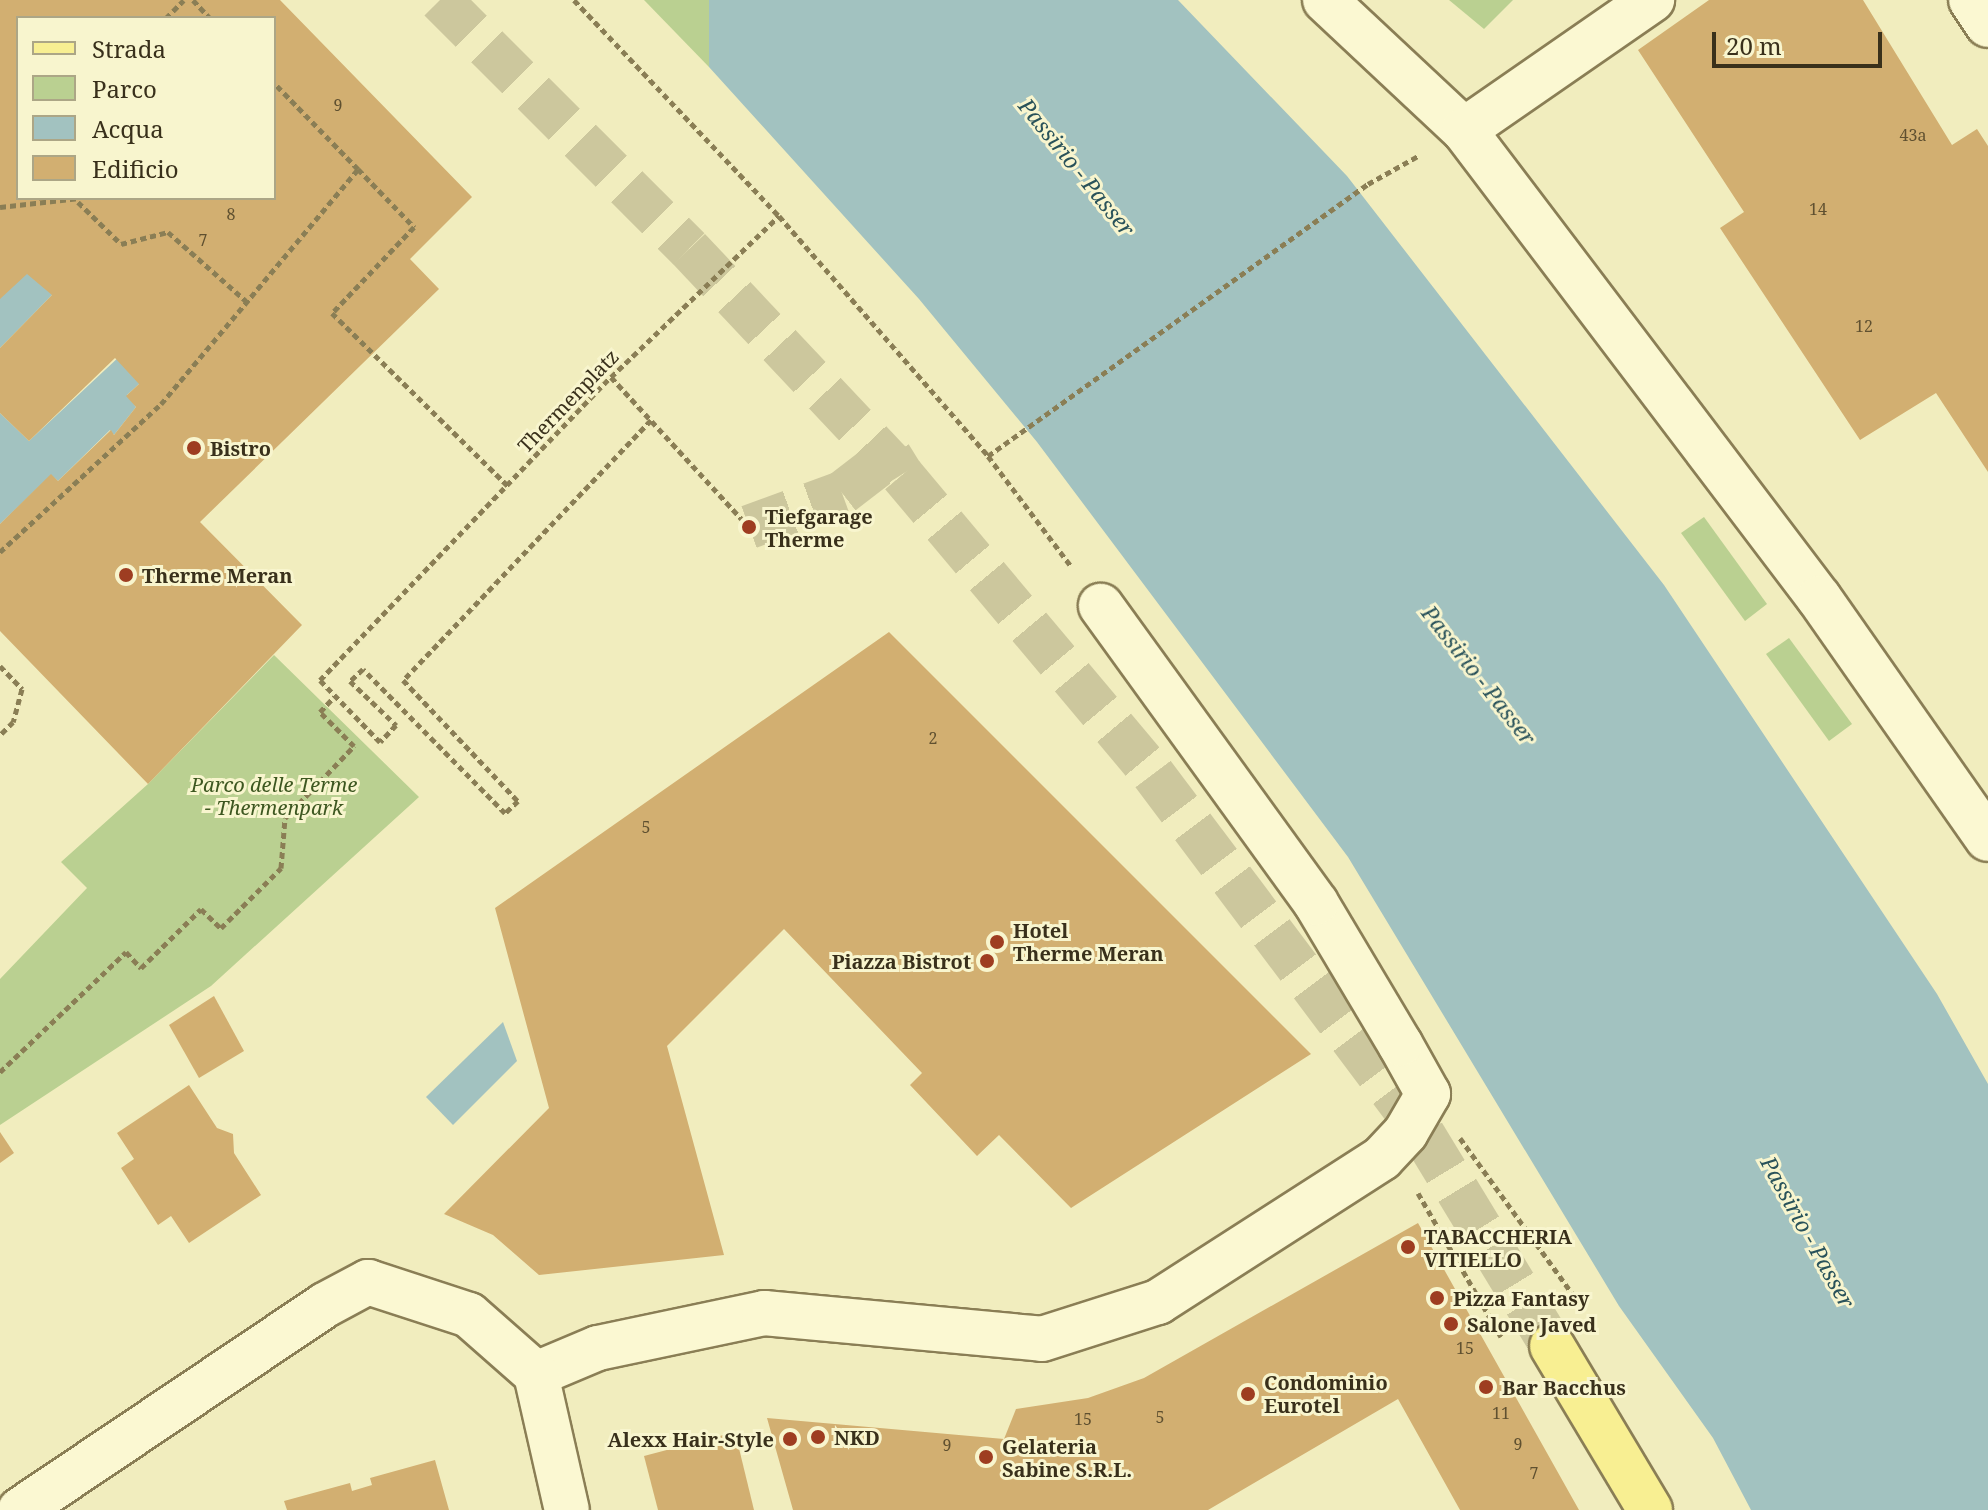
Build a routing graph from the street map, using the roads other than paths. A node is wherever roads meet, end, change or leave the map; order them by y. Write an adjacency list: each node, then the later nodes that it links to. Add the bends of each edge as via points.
1 (1325, 0): 5 (street)
2 (1652, 0): 5 (street)
3 (1971, 0): 4 (street)
4 (1988, 25)
5 (1464, 130): 7 (street, via 1819,598)
6 (1101, 606): 9 (street, via 1316,903 1428,1094 1387,1152 1158,1302 1042,1339 764,1313 598,1348)
7 (1988, 839)
8 (1552, 1346): 12 (main road)
9 (536, 1374): 10 (street, via 469,1315 368,1282 325,1305); 11 (street)
10 (20, 1510)
11 (567, 1510)
12 (1650, 1510)

